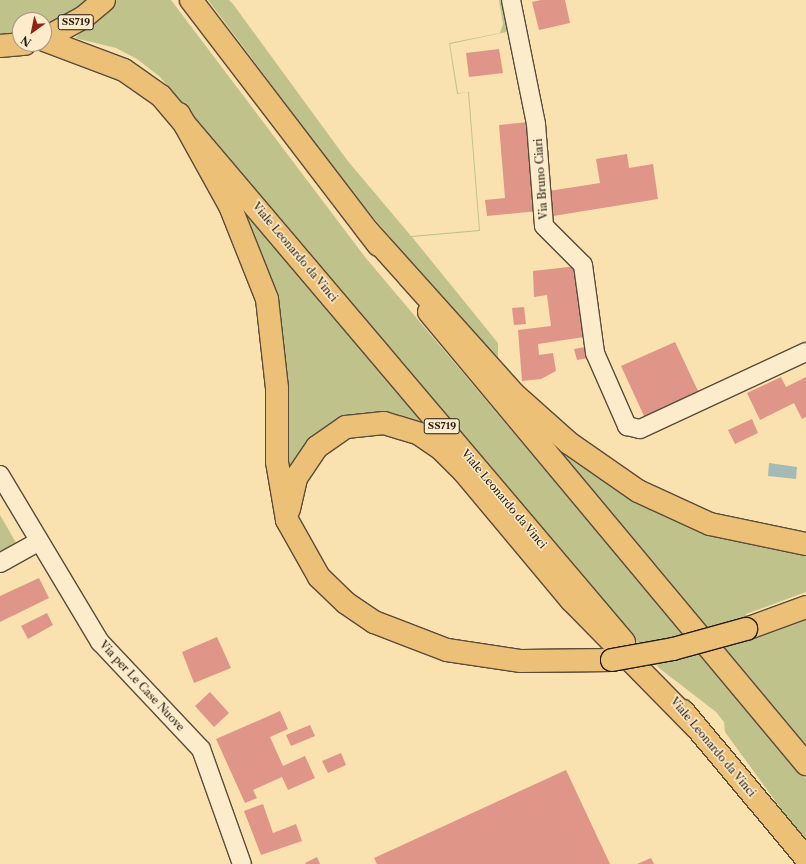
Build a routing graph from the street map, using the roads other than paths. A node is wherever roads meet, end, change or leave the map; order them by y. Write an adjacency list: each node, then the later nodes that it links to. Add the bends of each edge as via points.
1 (104, 0): 4 (main road, Viale Leonardo da Vinci / SS719, via 84,17)
2 (191, 0): 9 (main road)
3 (512, 0): 10 (street, Via Bruno Ciari, via 537,131 544,226 583,265 595,352 627,426 640,429)
4 (52, 35)
5 (52, 43): 8 (main road, Viale Leonardo da Vinci / SS719, via 124,70 156,92)
6 (12, 45): 7 (main road)
7 (0, 46)
8 (178, 114): 12 (main road, via 230,206 267,299 277,388 277,462); 17 (main road, Viale Leonardo da Vinci / SS719)
9 (367, 230): 14 (main road, via 514,394 569,443 638,491 710,524); 18 (main road, via 453,344)
10 (806, 352)
11 (0, 475): 13 (street, Via per Le Case Nuove)
12 (287, 520): 16 (main road, bridge, via 319,577 346,603 404,636 493,659 548,663 612,660 673,649 746,629); 17 (main road, via 296,478 317,446 346,427 384,423 419,434 441,449 464,472 572,601)
13 (38, 542): 15 (street); 20 (street, Via per Le Case Nuove, via 100,642 201,749)
14 (806, 544)
15 (0, 563)
16 (806, 608)
17 (695, 726): 19 (main road, Viale Leonardo da Vinci / SS719)
18 (806, 764)
19 (806, 858)
20 (242, 864)

